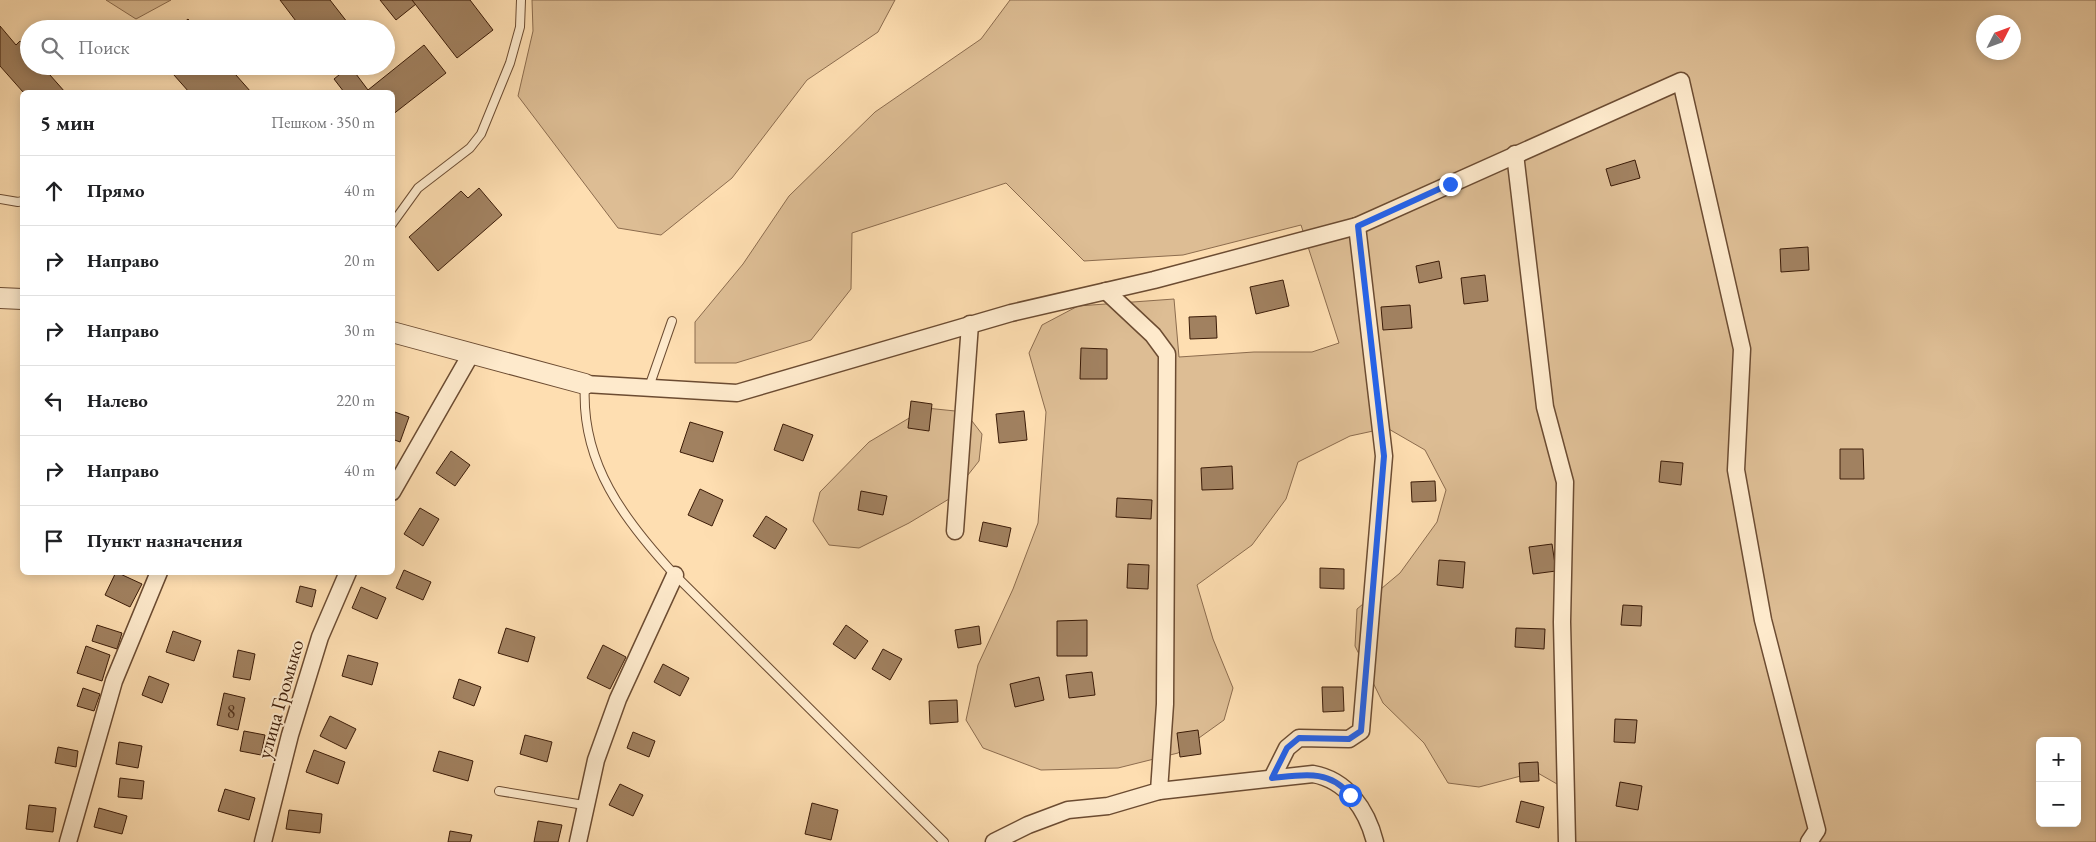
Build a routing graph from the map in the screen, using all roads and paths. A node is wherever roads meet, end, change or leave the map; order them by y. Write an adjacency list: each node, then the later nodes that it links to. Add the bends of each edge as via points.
1 (521, 0): 5 (lane, via 520,27 510,63 481,134 470,148 418,188)
2 (1515, 154): 6 (street); 31 (street, via 1545,407 1565,482 1562,622); 32 (street, via 1681,80 1742,349 1736,470 1763,620 1817,830)
3 (0, 199): 4 (lane)
4 (20, 201)
5 (395, 220)
6 (1358, 226): 7 (street); 21 (street, via 1384,456 1361,731 1349,739 1299,738 1287,748)
7 (1106, 291): 11 (street); 22 (street, via 1153,335 1167,354 1165,704)
8 (0, 298): 9 (street)
9 (20, 300)
10 (672, 321): 15 (lane)
11 (970, 324): 15 (street, via 737,392); 17 (street)
12 (395, 333): 13 (street)
13 (471, 354): 14 (street); 16 (street)
14 (586, 384): 15 (street); 20 (lane, via 586,428 613,498)
15 (649, 388)
16 (395, 487)
17 (955, 531)
18 (158, 575): 25 (street, via 114,681)
19 (347, 575): 26 (street, улица Громыко, via 320,637 290,735)
20 (675, 576): 24 (street, via 618,699); 28 (lane)
21 (1272, 778): 22 (street); 30 (street, via 1313,774 1325,776 1344,787 1361,806)
22 (1159, 791): 29 (street, via 1108,806 1068,810)
23 (498, 792): 24 (lane)
24 (584, 805): 27 (street)
25 (68, 842)
26 (263, 842)
27 (578, 842)
28 (944, 842)
29 (994, 842)
30 (1375, 842)
31 (1568, 842)
32 (1809, 842)

